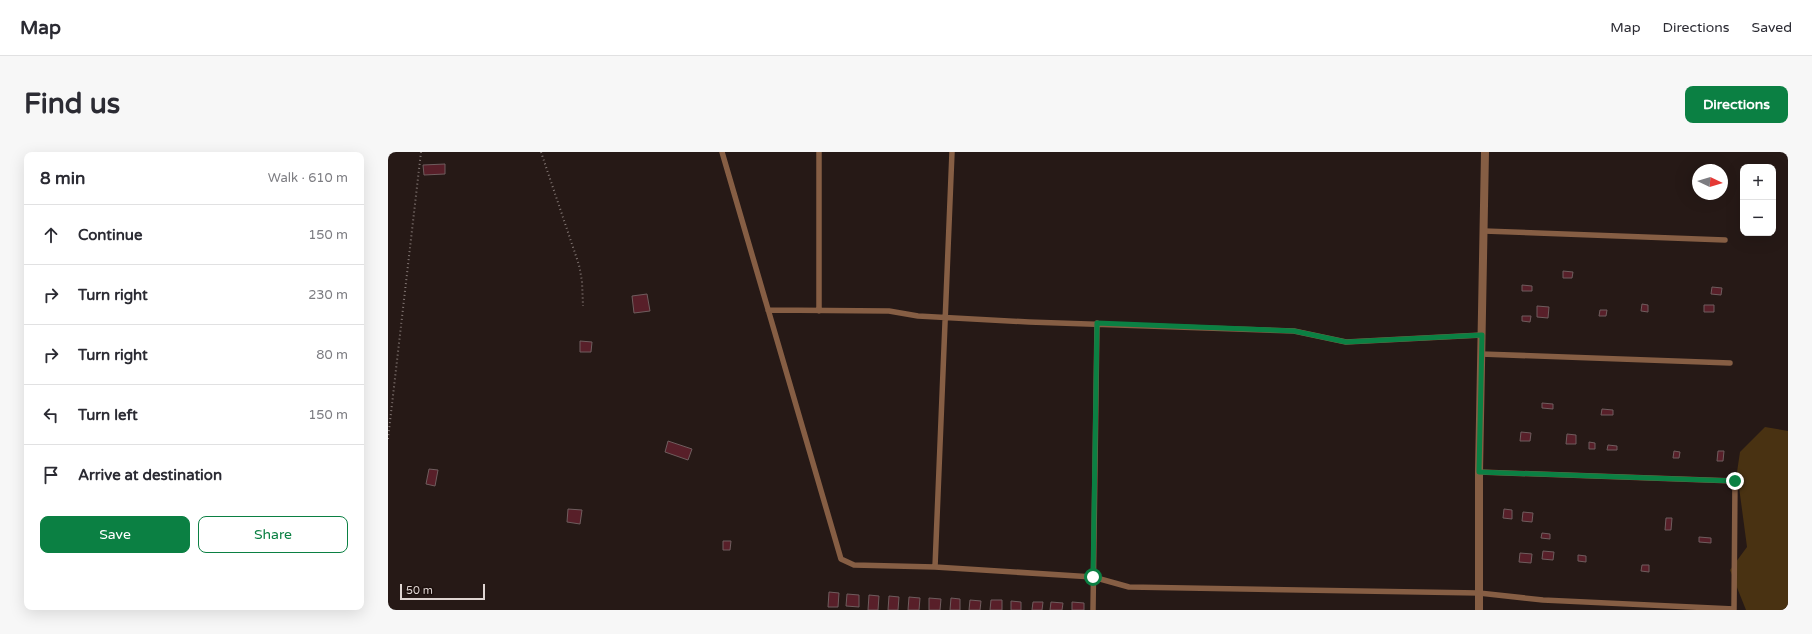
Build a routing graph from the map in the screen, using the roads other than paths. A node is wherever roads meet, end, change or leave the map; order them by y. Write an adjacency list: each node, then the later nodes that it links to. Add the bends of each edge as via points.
1 (722, 152): 7 (lane)
2 (819, 152): 8 (lane)
3 (952, 152): 9 (lane)
4 (1485, 152): 5 (street)
5 (1484, 231): 6 (lane); 11 (street)
6 (1725, 240)
7 (768, 310): 8 (lane); 15 (lane, via 840,559 854,565)
8 (819, 311): 9 (lane, via 889,312)
9 (945, 317): 10 (lane); 15 (lane)
10 (1097, 323): 11 (lane, via 1294,331 1346,342); 16 (lane)
11 (1482, 335): 12 (street)
12 (1481, 354): 13 (lane); 14 (street)
13 (1730, 363)
14 (1479, 472): 17 (street); 20 (lane, via 1735,481)
15 (935, 567): 16 (lane)
16 (1093, 577): 17 (lane, via 1129,587); 18 (lane)
17 (1479, 593): 19 (street); 20 (lane, via 1543,600)
18 (1093, 610)
19 (1479, 610)
20 (1734, 610)

